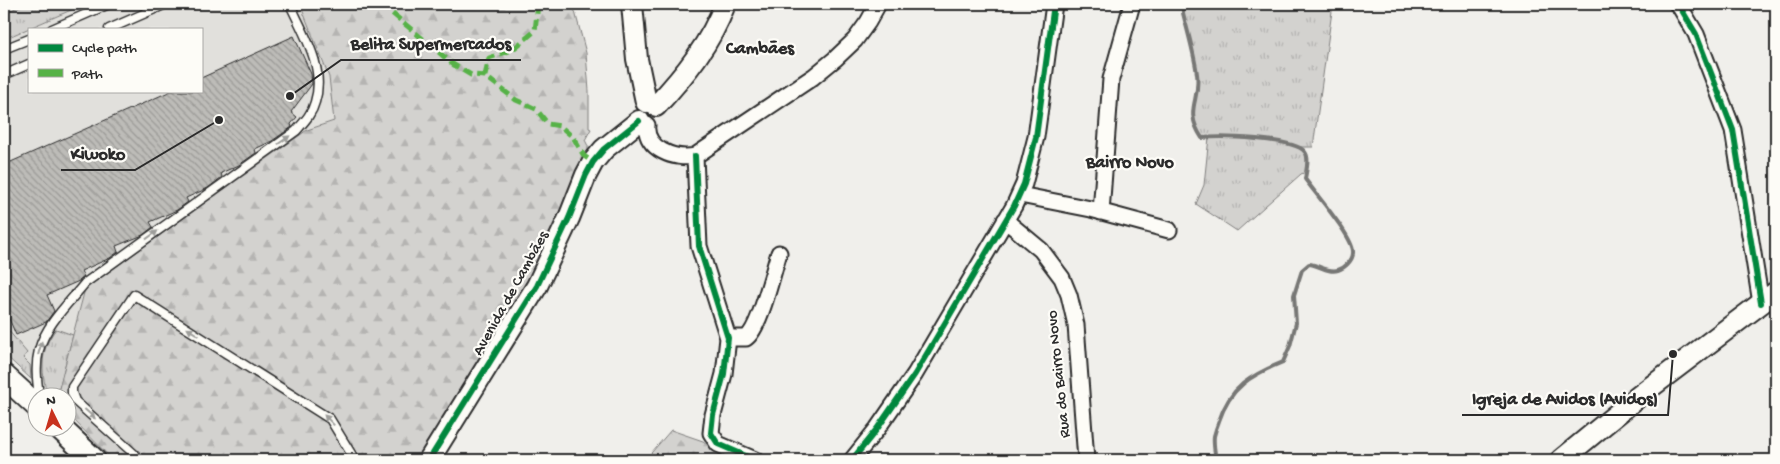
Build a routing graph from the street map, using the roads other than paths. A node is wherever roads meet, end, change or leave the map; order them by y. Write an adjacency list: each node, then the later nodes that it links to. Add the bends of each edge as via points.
1 (109, 4): 10 (lane)
2 (166, 4): 11 (lane)
3 (290, 4): 27 (lane, one-way to 3, via 39,352 44,338 86,283 296,131 309,115 318,88 317,69)
4 (632, 4): 16 (street, via 637,59)
5 (725, 4): 16 (street, via 698,56 676,84)
6 (878, 4): 18 (street, via 855,40 835,59)
7 (1054, 4): 19 (street, via 1036,137)
8 (1132, 4): 20 (street, via 1111,79)
9 (1677, 4): 24 (street, via 1696,34 1733,130)
10 (54, 28)
11 (111, 28)
12 (28, 39): 13 (lane)
13 (4, 49)
14 (28, 64): 15 (lane)
15 (4, 75)
16 (651, 104): 17 (street, via 637,108 636,115)
17 (643, 123): 18 (street, via 653,144 660,149 681,158); 33 (street, Avenida de Cambães, via 604,150 593,162 537,286)
18 (695, 156): 25 (street, via 699,246)
19 (1020, 195): 20 (street); 21 (street)
20 (1101, 212): 22 (street)
21 (1005, 220): 35 (street, via 915,374); 36 (street, Rua do Bairro Novo, via 1041,250 1062,278 1069,295 1076,324)
22 (1169, 230)
23 (779, 253): 25 (street, via 751,333 746,338)
24 (1768, 298): 37 (street)
25 (728, 338): 34 (street, via 711,433 718,444)
26 (4, 376): 28 (main road)
27 (38, 386)
28 (28, 398)
29 (69, 436): 30 (main road)
30 (94, 460)
31 (141, 460): 32 (lane, one-way to 31, via 330,419 134,295 72,387 72,393 74,400)
32 (355, 460)
33 (429, 460)
34 (755, 460)
35 (852, 460)
36 (1086, 460)
37 (1561, 460)

